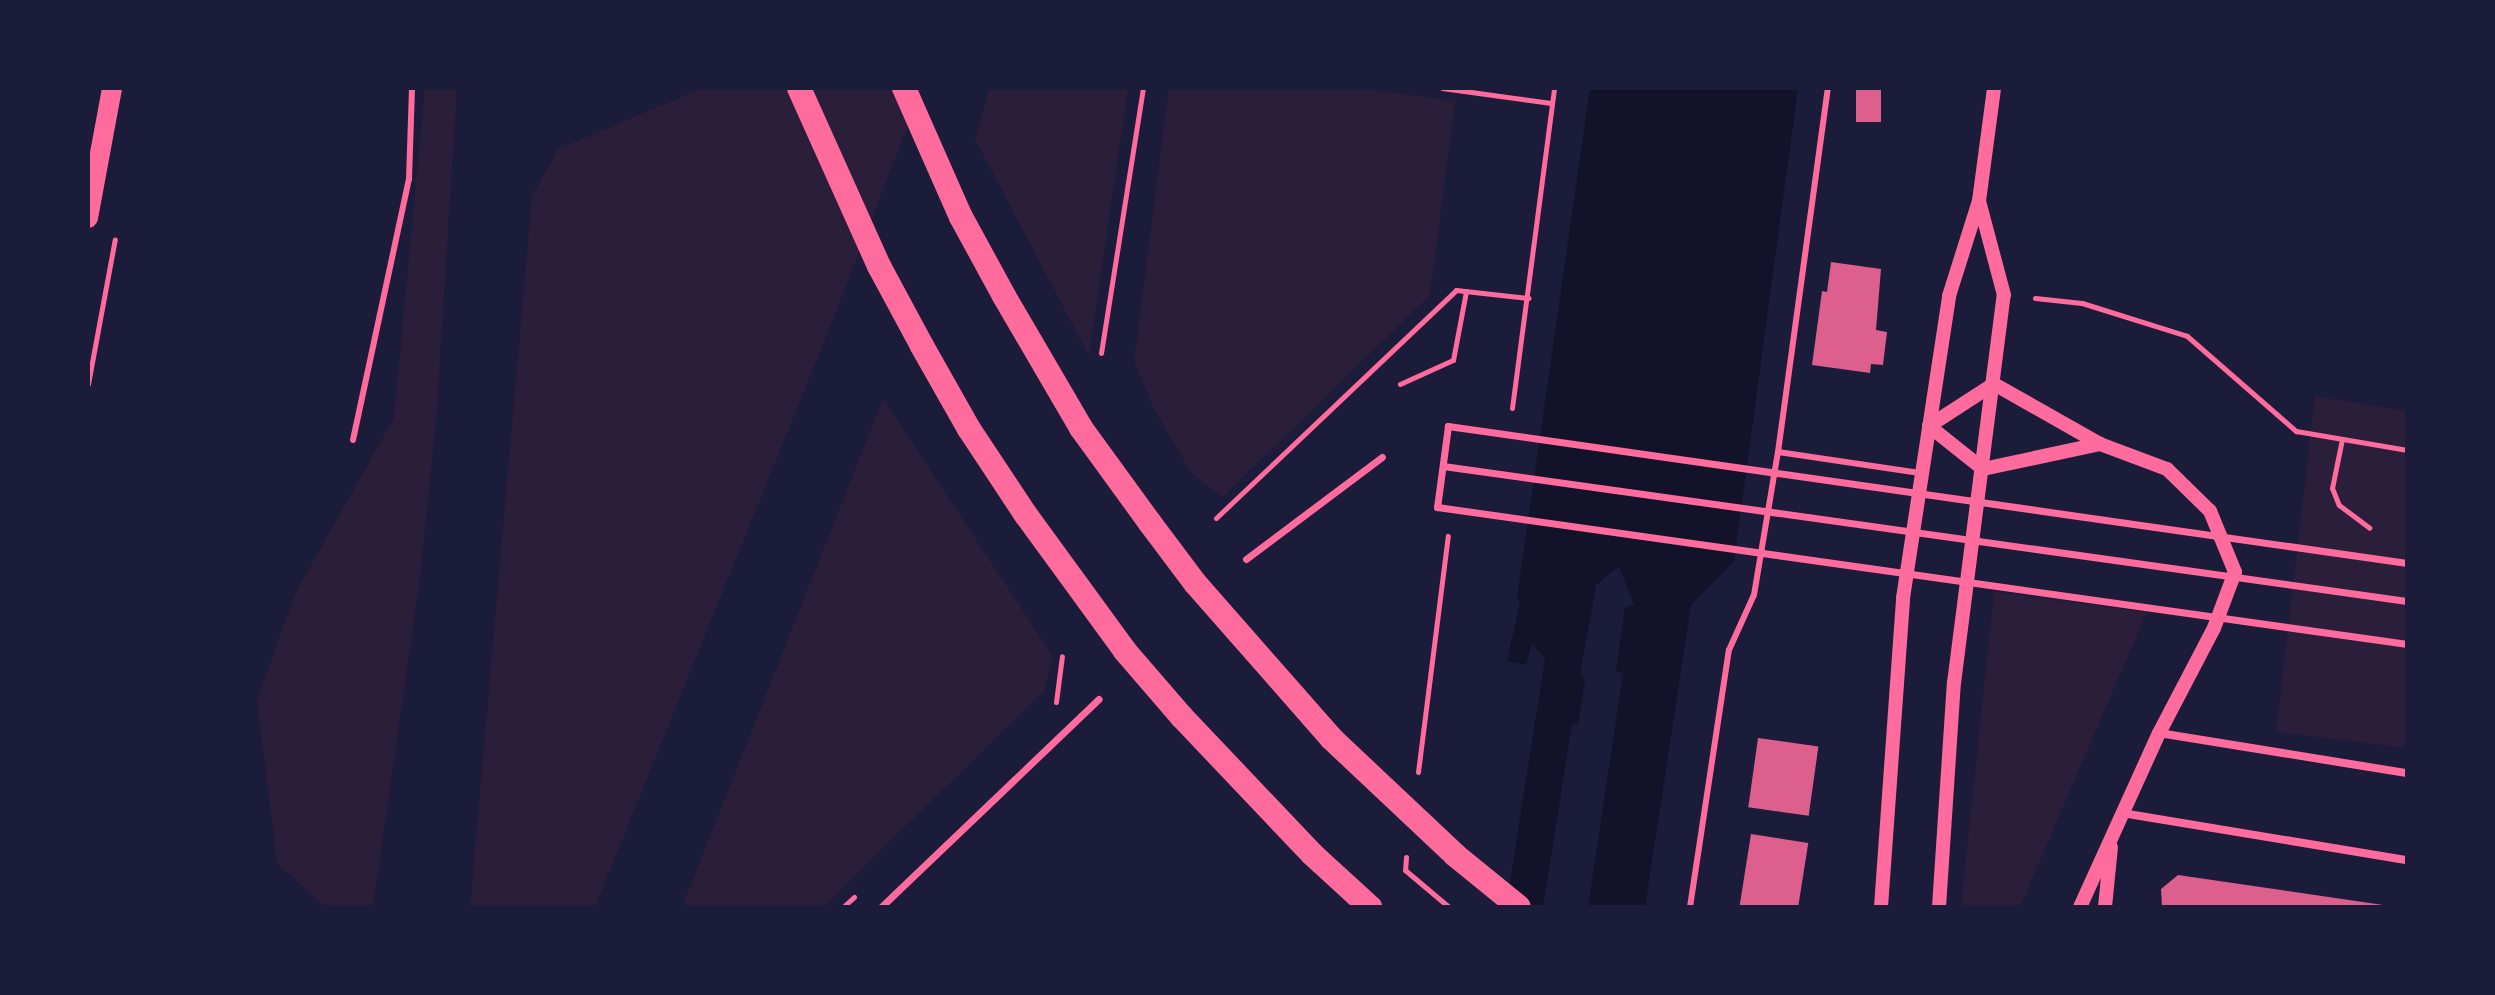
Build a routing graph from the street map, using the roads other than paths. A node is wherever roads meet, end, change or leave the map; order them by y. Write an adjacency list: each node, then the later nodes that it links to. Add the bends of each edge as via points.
1 (112, 88): 8 (main road)
2 (412, 88): 11 (lane, via 409,179)
3 (799, 88): 29 (highway, via 914,333 1026,515 1125,651 1182,717 1289,831)
4 (904, 88): 30 (highway, via 961,217 1004,296 1081,428 1159,535 1267,669 1331,738 1455,855)
5 (1828, 88): 13 (lane)
6 (1994, 88): 7 (street)
7 (1979, 201): 9 (street, via 2004,295); 10 (street, via 1949,296)
8 (88, 218)
9 (1994, 384): 10 (street); 12 (street); 16 (street)
10 (1929, 426): 16 (street); 17 (street)
11 (353, 440)
12 (2100, 444): 16 (street); 23 (street, via 2167,469 2210,511 2235,572 2214,628)
13 (1778, 452): 17 (lane); 31 (lane, via 1754,595 1729,650)
14 (1382, 457): 18 (street)
15 (1443, 466): 19 (street, via 1448,426); 20 (street); 21 (street, via 1437,507)
16 (1983, 469): 33 (street, via 1954,683)
17 (1921, 473): 32 (street, via 1903,598)
18 (1246, 559)
19 (2407, 563)
20 (2407, 601)
21 (2407, 644)
22 (1099, 699): 28 (street)
23 (2159, 733): 24 (street); 25 (street)
24 (2407, 773)
25 (2121, 812): 26 (street); 27 (street)
26 (2112, 835): 34 (street); 35 (street)
27 (2407, 860)
28 (881, 907)
29 (1370, 907)
30 (1519, 907)
31 (1690, 907)
32 (1881, 907)
33 (1939, 907)
34 (2080, 907)
35 (2105, 907)

